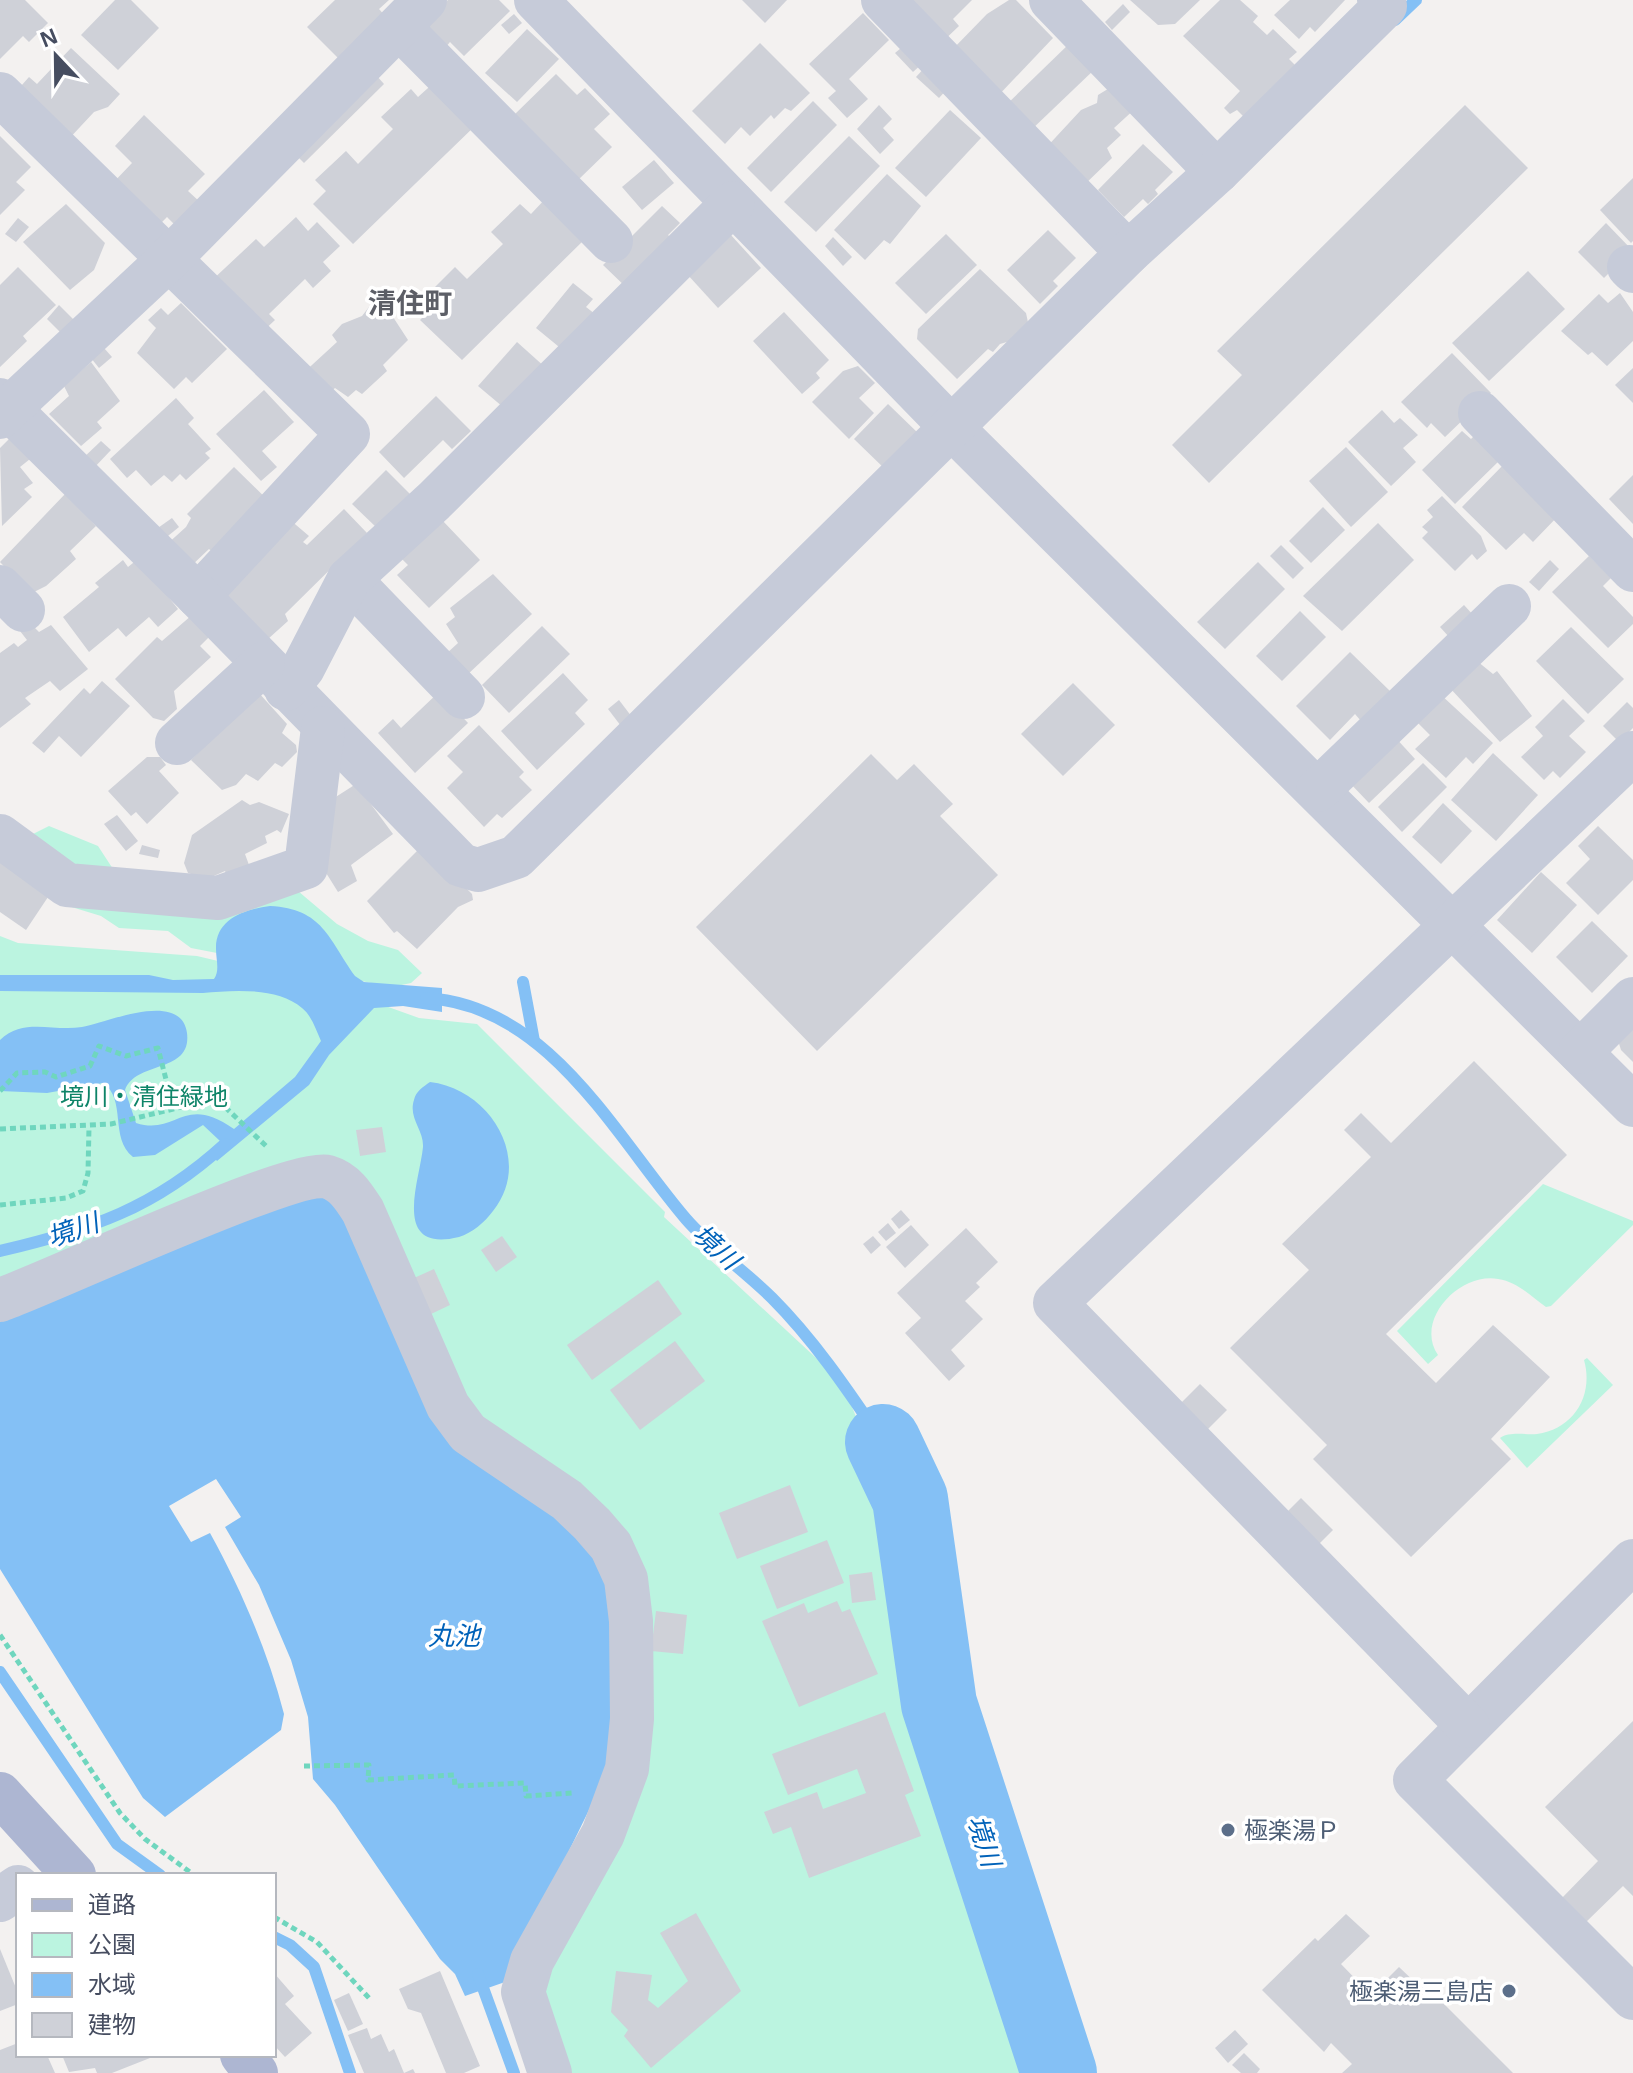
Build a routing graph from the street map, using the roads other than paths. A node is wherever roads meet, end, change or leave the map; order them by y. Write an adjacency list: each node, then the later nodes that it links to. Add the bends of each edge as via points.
1 (536, 0): 8 (street)
2 (883, 0): 10 (street)
3 (1051, 0): 7 (street)
4 (1379, 0): 7 (street, via 1385,6)
5 (412, 13): 9 (street); 11 (street)
6 (0, 94): 11 (street)
7 (1217, 172): 10 (street)
8 (733, 203): 14 (street); 16 (street)
9 (611, 241)
10 (1128, 253): 14 (street)
11 (167, 261): 12 (street); 17 (street, via 348,434)
12 (3, 410): 17 (street)
13 (1480, 413): 15 (street)
14 (953, 429): 21 (street, via 516,857 478,870 461,865); 24 (street)
15 (1633, 570)
16 (349, 579): 19 (street, via 303,668); 20 (street)
17 (198, 596): 19 (street)
18 (1509, 606): 24 (street)
19 (274, 677): 21 (street); 22 (street)
20 (463, 697)
21 (323, 728): 25 (street, via 306,867 218,898 67,885)
22 (177, 743)
23 (1633, 753): 26 (street)
24 (1318, 790): 26 (street)
25 (0, 836)
26 (1452, 923): 28 (street); 32 (street, via 1055,1303)
27 (1633, 999): 28 (street)
28 (1580, 1052): 29 (street)
29 (1633, 1105)
30 (0, 1300): 38 (street, via 260,1192 313,1176 330,1178 348,1189 363,1211 448,1406 468,1433 567,1500 611,1546 626,1579 631,1621 627,1769 603,1834 532,1961 523,1992)
31 (1633, 1561): 32 (street)
32 (1468, 1726): 35 (street, via 1415,1780)
33 (0, 1794): 34 (main road)
34 (56, 1870)
35 (1633, 1998)
36 (244, 2057): 37 (main road)
37 (256, 2073)
38 (550, 2073)

